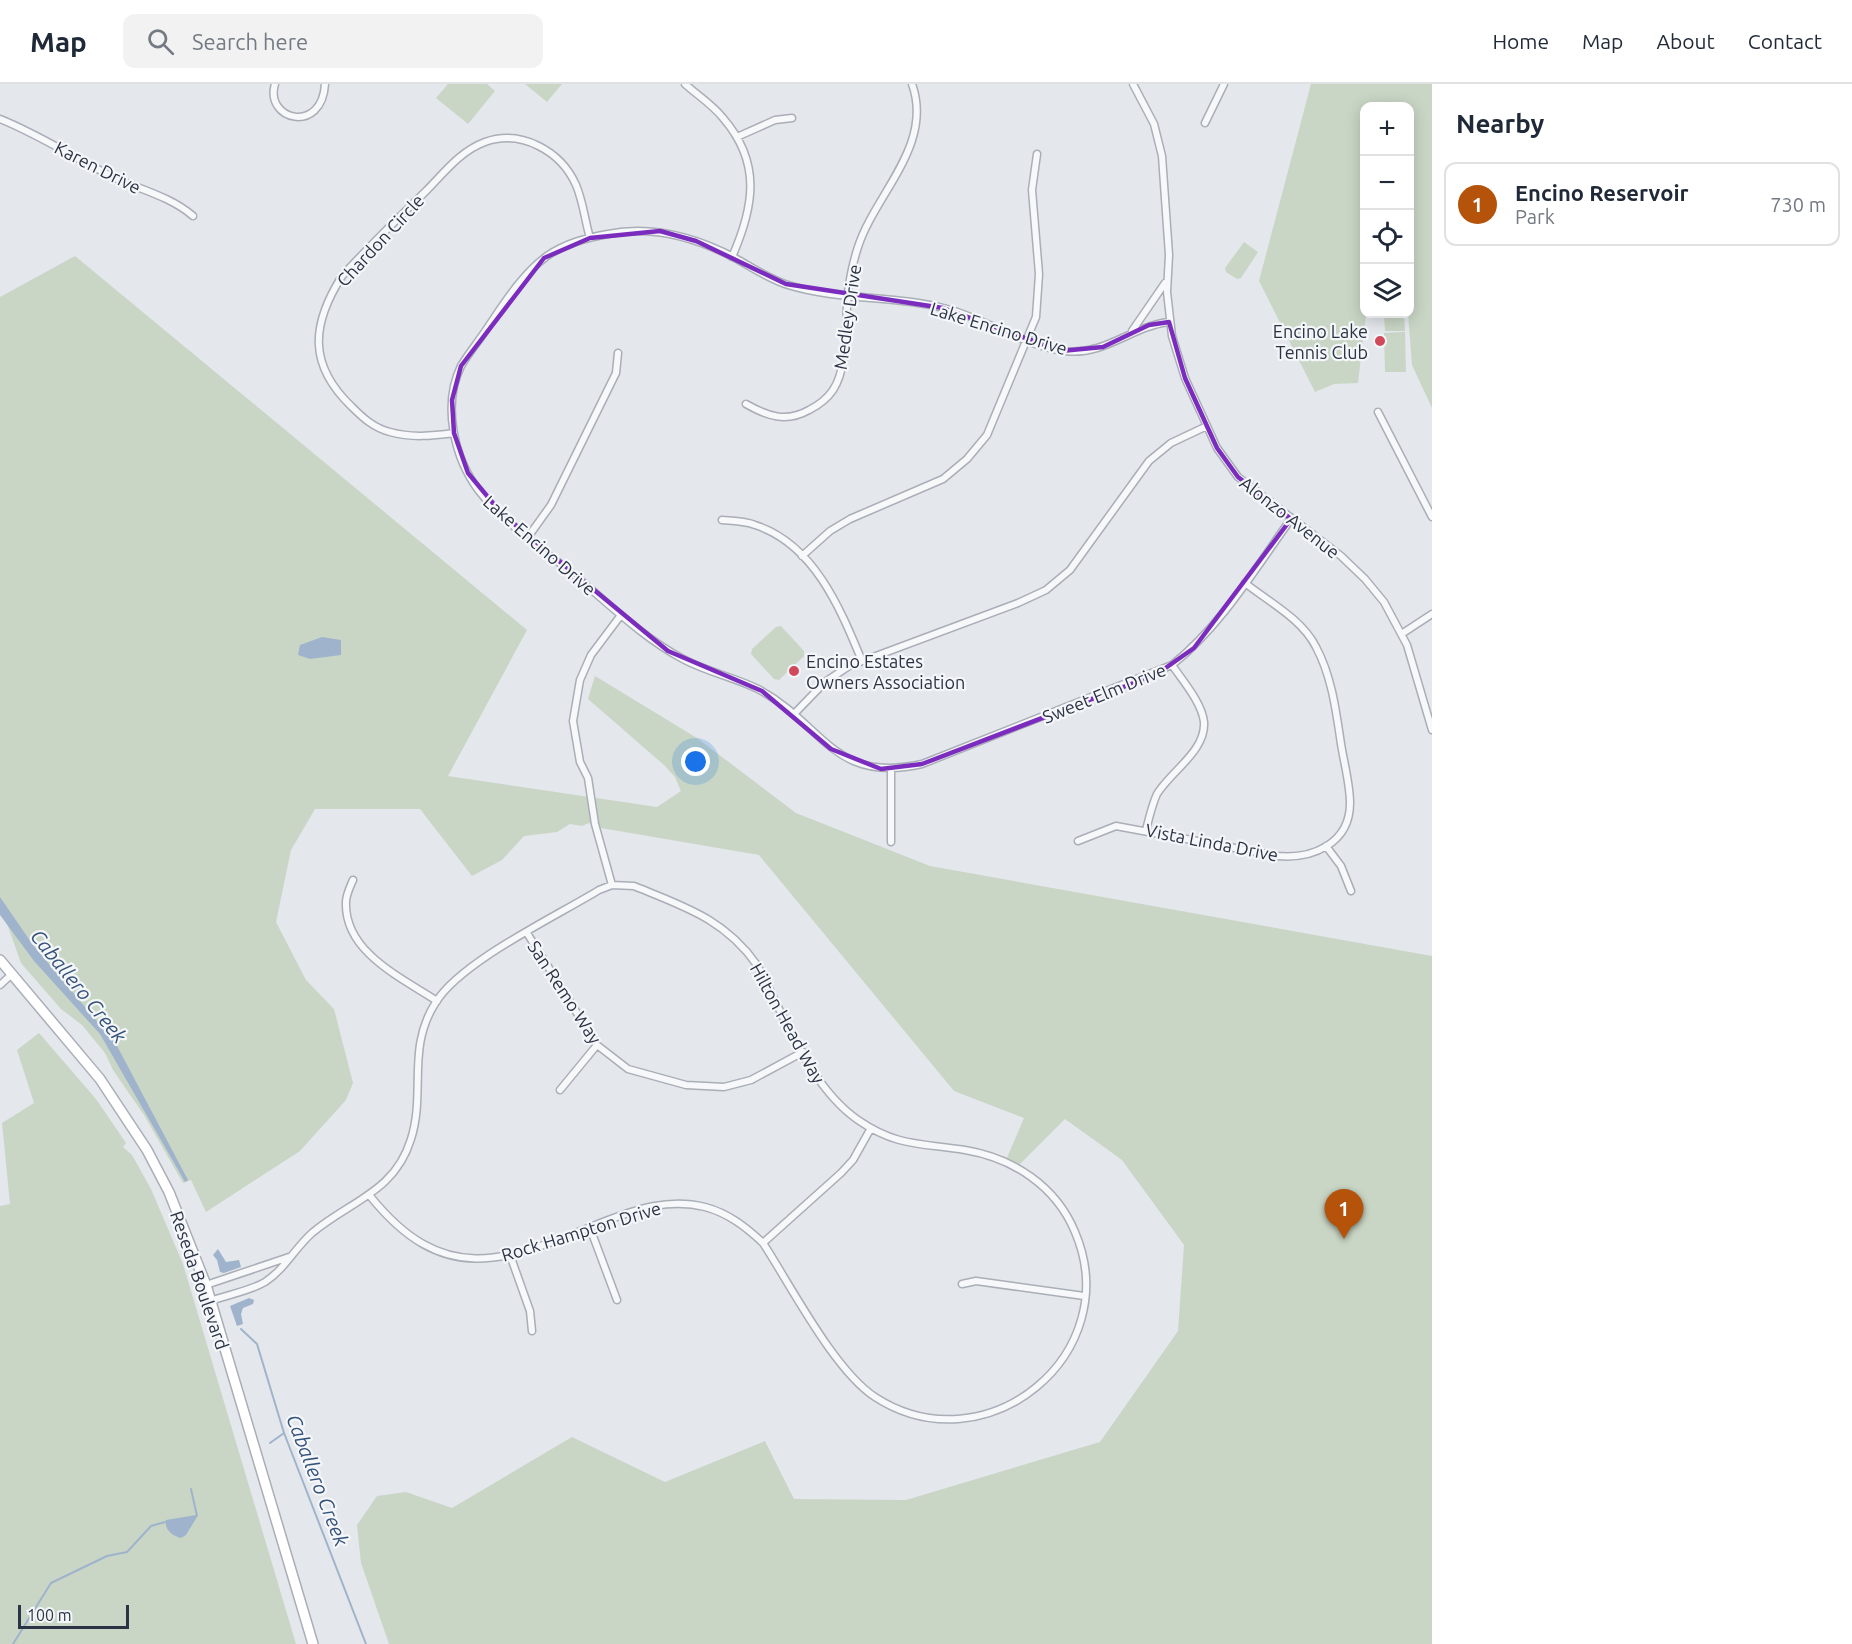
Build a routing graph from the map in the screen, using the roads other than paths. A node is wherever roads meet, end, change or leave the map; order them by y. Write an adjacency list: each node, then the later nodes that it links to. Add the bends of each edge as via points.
1 (275, 84): 2 (street, via 273,98 279,108 297,118 308,116 321,105)
2 (325, 84)
3 (685, 84): 10 (street, via 723,117)
4 (912, 84): 16 (street, Medley Drive, via 916,122 912,139 859,245)
5 (1133, 84): 15 (street, Alonzo Avenue, via 1154,124 1162,156)
6 (1224, 84): 9 (street)
7 (792, 118): 10 (street, via 775,120)
8 (0, 119): 12 (street, Karen Drive, via 114,177 178,203)
9 (1205, 123)
10 (737, 137): 14 (street, via 752,197 745,228)
11 (1037, 154): 19 (street, via 1032,190 1039,294 1036,317)
12 (194, 216)
13 (590, 238): 14 (street, Lake Encino Drive, via 627,231 660,231); 24 (street, Lake Encino Drive, via 544,258 495,316 461,366 452,400); 24 (street, Chardon Circle, via 576,185 557,158 542,147 506,138 484,142 455,161 342,276 329,296 318,328 321,358 334,390 367,422 380,429 425,437)
14 (732, 257): 16 (street, Lake Encino Drive, via 786,284)
15 (1167, 279): 17 (street, Alonzo Avenue); 18 (street, Lake Encino Drive)
16 (848, 294): 19 (street, Lake Encino Drive, via 943,308); 21 (street, Medley Drive, via 840,376 825,400 792,417 773,418)
17 (1169, 322): 18 (street, Lake Encino Drive, via 1149,325); 23 (street, Alonzo Avenue, via 1182,369)
18 (1128, 336): 19 (street, Lake Encino Drive, via 1103,347 1076,352)
19 (1027, 339): 31 (street, via 987,435 968,459 943,479 850,519)
20 (618, 353): 30 (street, via 616,373 551,505)
21 (746, 404)
22 (1378, 412): 26 (street)
23 (1207, 426): 28 (street, Alonzo Avenue, via 1238,477); 36 (street, via 1171,443 1149,461 1070,570 1046,590)
24 (454, 433): 30 (street, Lake Encino Drive, via 468,473 480,492)
25 (1432, 499): 26 (street)
26 (1424, 503): 27 (street)
27 (1432, 517)
28 (1291, 519): 32 (street, Sweet Elm Drive); 35 (street, Alonzo Avenue, via 1365,579)
29 (722, 520): 31 (street, via 755,525 775,534)
30 (528, 537): 34 (street, Lake Encino Drive)
31 (802, 556): 36 (street, via 833,595)
32 (1245, 583): 37 (street, Sweet Elm Drive, via 1194,648); 44 (street, via 1304,629 1316,646 1330,683 1350,805 1340,832)
33 (1432, 614): 35 (street)
34 (621, 615): 38 (street, Lake Encino Drive, via 677,656 749,685); 46 (street, via 591,655 580,680 573,734)
35 (1403, 633): 39 (street, Alonzo Avenue)
36 (862, 661): 38 (street, via 825,682)
37 (1172, 665): 40 (street, Sweet Elm Drive, via 922,764); 41 (street, via 1200,708 1202,734 1191,755 1156,797)
38 (794, 714): 40 (street, Lake Encino Drive, via 816,737 844,757)
39 (1432, 730)
40 (891, 770): 43 (street)
41 (1146, 830): 42 (street, Vista Linda Drive, via 1116,826); 44 (street, Vista Linda Drive, via 1278,856 1311,855)
42 (1077, 841)
43 (891, 842)
44 (1326, 846): 47 (street, via 1341,866)
45 (352, 880): 52 (street, via 345,902 355,936 380,963)
46 (612, 885): 48 (street); 54 (street, Hilton Head Way, via 634,886 705,916 728,932 757,965)
47 (1351, 891)
48 (527, 933): 52 (street, via 458,976); 53 (street, San Remo Way)
49 (0, 960): 50 (main road, Reseda Boulevard)
50 (12, 974): 51 (street); 63 (main road, Reseda Boulevard, via 100,1079 147,1150 186,1229)
51 (0, 985)
52 (437, 1001): 57 (street, via 427,1016 418,1046 412,1138 397,1168)
53 (597, 1045): 54 (street, San Remo Way, via 628,1069 666,1081 705,1087 752,1080); 55 (street)
54 (803, 1052): 56 (street, Hilton Head Way, via 831,1096)
55 (560, 1090)
56 (871, 1128): 59 (street, via 841,1173); 64 (street, Hilton Head Way, via 910,1144 984,1154 1004,1161 1042,1185 1076,1233 1085,1276)
57 (370, 1196): 60 (street, Rock Hampton Drive, via 390,1221 426,1247 462,1258); 61 (street, via 311,1234)
58 (590, 1228): 59 (street, Rock Hampton Drive, via 651,1206 686,1203 723,1213); 60 (street, Rock Hampton Drive); 65 (street)
59 (763, 1243): 64 (street, Rock Hampton Drive, via 851,1377 887,1404 919,1416 976,1417 998,1411 1028,1395 1066,1354 1080,1320)
60 (510, 1255): 67 (street, via 530,1311)
61 (290, 1257): 63 (street); 66 (street, via 280,1271 263,1283)
62 (962, 1284): 64 (street, via 976,1281)
63 (206, 1285): 66 (main road, Reseda Boulevard)
64 (1084, 1296)
65 (617, 1300)
66 (210, 1301): 68 (main road, Reseda Boulevard)
67 (532, 1331)
68 (313, 1644)

